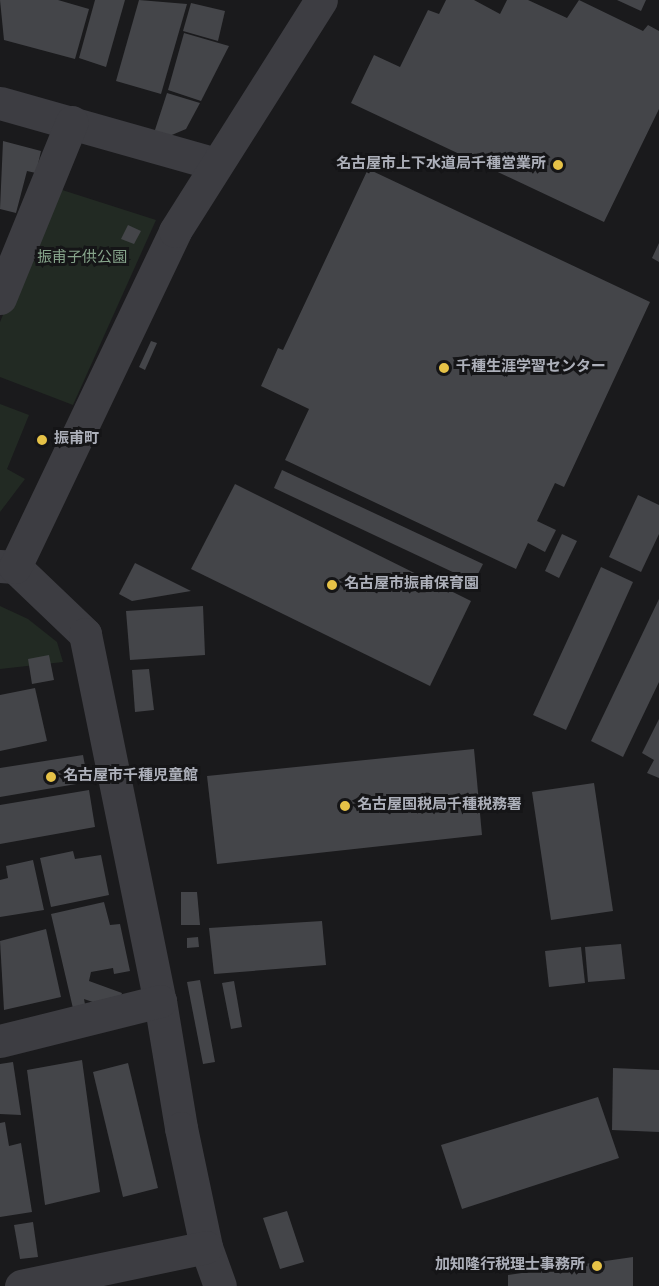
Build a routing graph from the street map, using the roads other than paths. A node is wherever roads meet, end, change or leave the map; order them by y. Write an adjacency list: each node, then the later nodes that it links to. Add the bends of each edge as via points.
1 (321, 0): 4 (street)
2 (0, 103): 3 (street)
3 (72, 122): 4 (street); 5 (street)
4 (216, 164): 6 (street, via 175,231)
5 (0, 298)
6 (7, 566): 7 (street, via 85,634)
7 (160, 1001): 8 (street); 9 (street)
8 (0, 1041)
9 (206, 1247): 10 (street); 11 (street)
10 (21, 1286)
11 (220, 1286)

